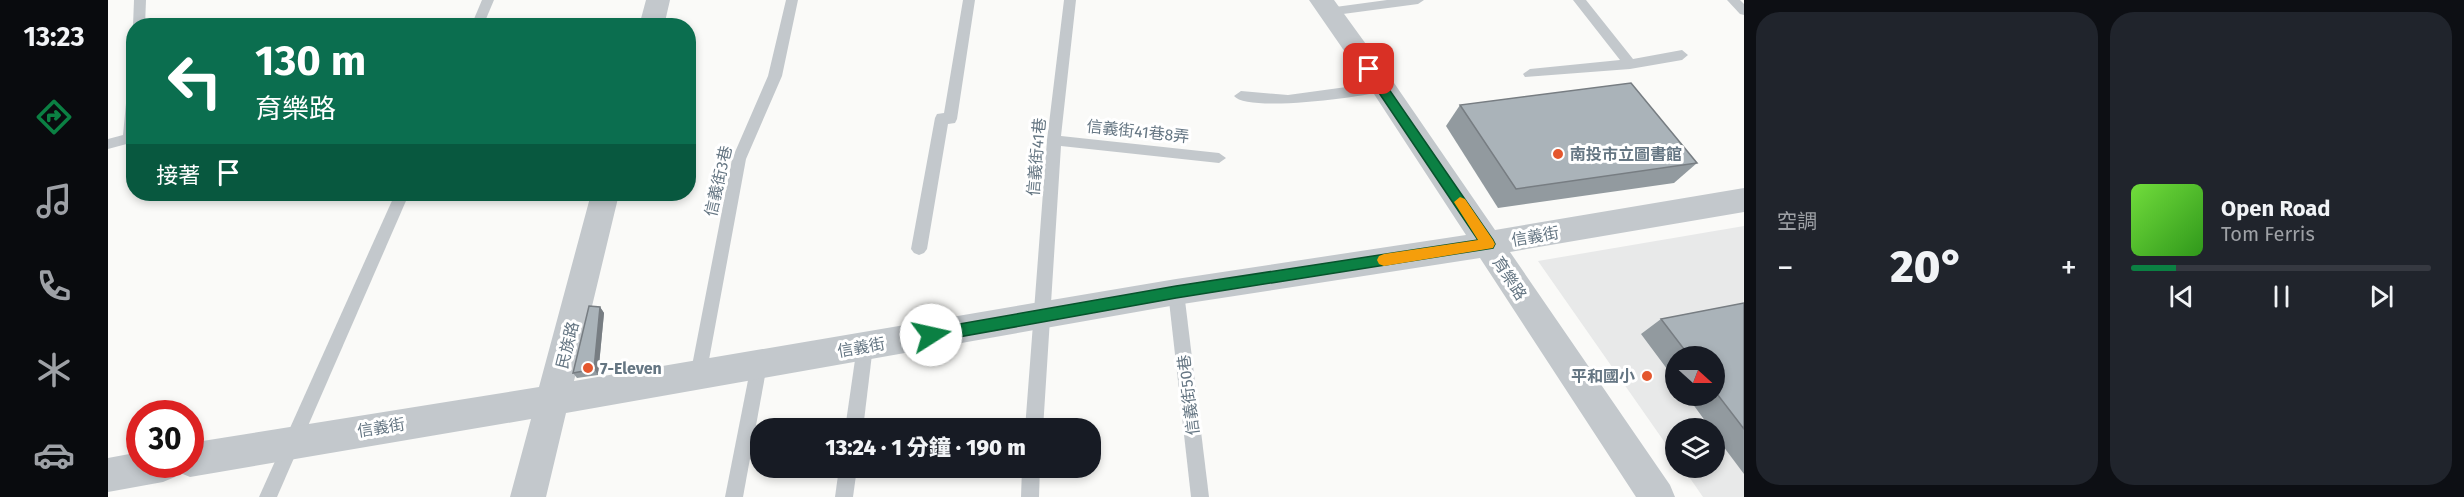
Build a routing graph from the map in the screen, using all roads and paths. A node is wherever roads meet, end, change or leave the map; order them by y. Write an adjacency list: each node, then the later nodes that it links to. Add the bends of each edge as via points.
1 (140, 0): 10 (lane)
2 (488, 0): 11 (lane)
3 (658, 0): 12 (street)
4 (792, 0): 31 (lane, 信義街3巷, via 775,76 739,159)
5 (969, 0): 26 (lane, via 950,119 942,118)
6 (1070, 0): 19 (lane, 信義街41巷)
7 (1418, 0): 9 (lane)
8 (1579, 0): 14 (lane)
9 (1325, 6): 16 (street, 育樂路)
10 (139, 18)
11 (480, 18)
12 (653, 18)
13 (1682, 56): 14 (lane)
14 (1630, 64): 15 (lane)
15 (1530, 74)
16 (1383, 87): 17 (lane, via 1288,100); 25 (street, 育樂路)
17 (1241, 96)
18 (126, 140): 20 (lane)
19 (1054, 140): 21 (lane, 信義街41巷8弄); 28 (lane, 信義街41巷)
20 (108, 144)
21 (1219, 158)
22 (1744, 200): 25 (street, 信義街)
23 (399, 201): 35 (lane)
24 (603, 201): 32 (street, 民族路)
25 (1488, 244): 27 (street, 信義街); 47 (street, 育樂路)
26 (919, 249)
27 (1176, 292): 28 (street, 信義街); 46 (lane, 信義街50巷)
28 (1041, 316): 29 (street, 信義街); 34 (lane, 信義街41巷)
29 (865, 346): 30 (street, 信義街); 33 (lane)
30 (759, 365): 31 (street, 信義街); 43 (lane)
31 (698, 376): 32 (street, 信義街)
32 (553, 399): 35 (street, 信義街); 42 (street, 民族路)
33 (855, 418)
34 (1035, 418)
35 (293, 442): 36 (street, 信義街); 41 (lane)
36 (204, 458)
37 (126, 472): 38 (street)
38 (108, 475)
39 (847, 478): 44 (lane)
40 (1031, 478): 45 (lane)
41 (268, 497)
42 (528, 497)
43 (734, 497)
44 (844, 497)
45 (1030, 497)
46 (1200, 497)
47 (1658, 497)

